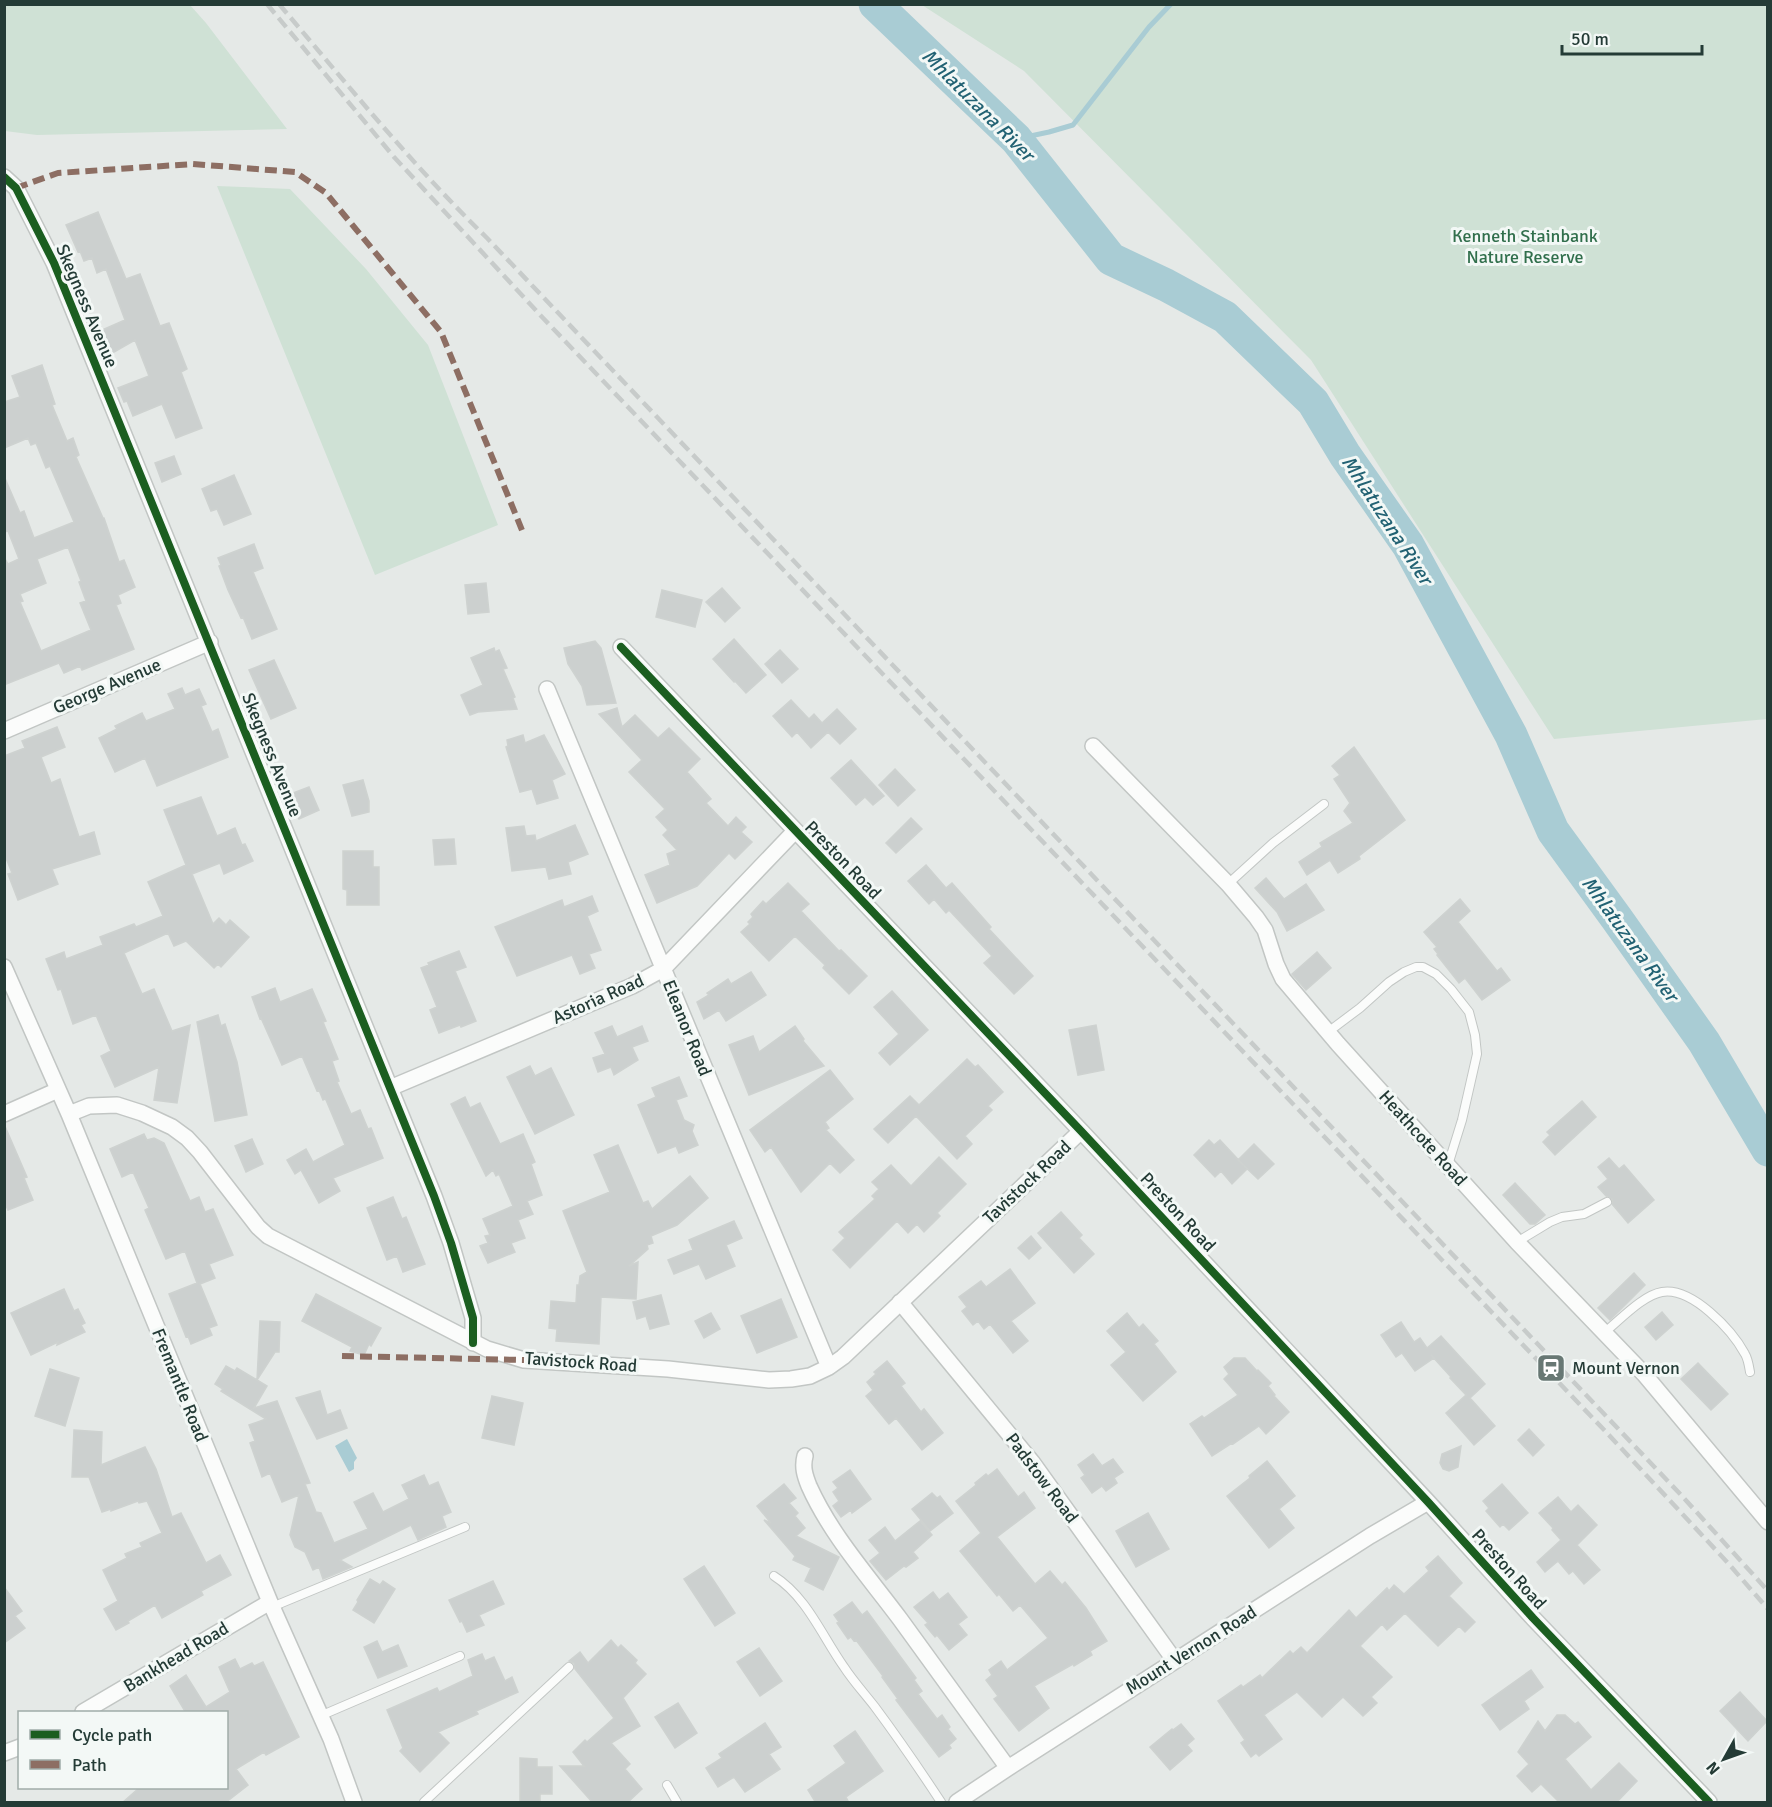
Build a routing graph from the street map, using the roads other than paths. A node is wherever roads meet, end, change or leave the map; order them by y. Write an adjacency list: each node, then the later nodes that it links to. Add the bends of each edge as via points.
1 (4, 177): 2 (street, Skegness Avenue, via 16,188 54,263)
2 (210, 642): 5 (street, George Avenue); 13 (street, Skegness Avenue)
3 (621, 647): 8 (street, Preston Road)
4 (547, 689): 11 (street, Eleanor Road)
5 (4, 731)
6 (1093, 746): 9 (street, Heathcote Road)
7 (1324, 804): 9 (lane)
8 (795, 831): 11 (street, Astoria Road); 17 (street, Preston Road)
9 (1228, 884): 12 (street, Heathcote Road, via 1265,930 1283,979)
10 (4, 967): 14 (street, Fremantle Road)
11 (663, 969): 13 (street, Astoria Road, via 632,986); 24 (street, Eleanor Road)
12 (1328, 1032): 18 (street, Heathcote Road); 18 (lane, via 1389,982 1416,967 1436,974 1451,989 1469,1012 1477,1054)
13 (390, 1088): 23 (street, Skegness Avenue, via 451,1243 473,1318)
14 (58, 1090): 15 (street); 16 (street, Fremantle Road)
15 (4, 1113)
16 (69, 1114): 23 (street, Tavistock Road, via 89,1106 117,1105 172,1127 200,1152 268,1236); 31 (street, Fremantle Road)
17 (1081, 1131): 21 (street, Tavistock Road); 27 (street, Preston Road)
18 (1448, 1165): 20 (street, Heathcote Road)
19 (1607, 1202): 20 (lane, via 1584,1214 1562,1217)
20 (1517, 1242): 22 (street, Heathcote Road)
21 (900, 1302): 24 (street, Tavistock Road); 33 (street, Padstow Road, via 1032,1462)
22 (1605, 1332): 25 (lane, via 1653,1295 1675,1293 1707,1309 1722,1324 1747,1356); 28 (street, Heathcote Road)
23 (473, 1343): 24 (street, Tavistock Road, via 524,1360 769,1380 810,1376)
24 (829, 1367)
25 (1750, 1372)
26 (805, 1456): 37 (street, via 802,1466 809,1486 851,1555)
27 (1428, 1502): 33 (street, Mount Vernon Road); 44 (street, Preston Road)
28 (1767, 1522)
29 (465, 1527): 31 (lane)
30 (774, 1576): 42 (lane, via 793,1591 812,1616)
31 (271, 1605): 35 (street, Bankhead Road); 36 (street, Fremantle Road)
32 (460, 1656): 36 (lane)
33 (1175, 1661): 37 (street, Mount Vernon Road)
34 (568, 1667): 40 (lane)
35 (86, 1711)
36 (320, 1716): 39 (street, Fremantle Road)
37 (1008, 1768): 43 (street, Mount Vernon Road)
38 (667, 1785): 41 (lane)
39 (354, 1803)
40 (424, 1803)
41 (677, 1803)
42 (941, 1803)
43 (957, 1803)
44 (1709, 1803)

